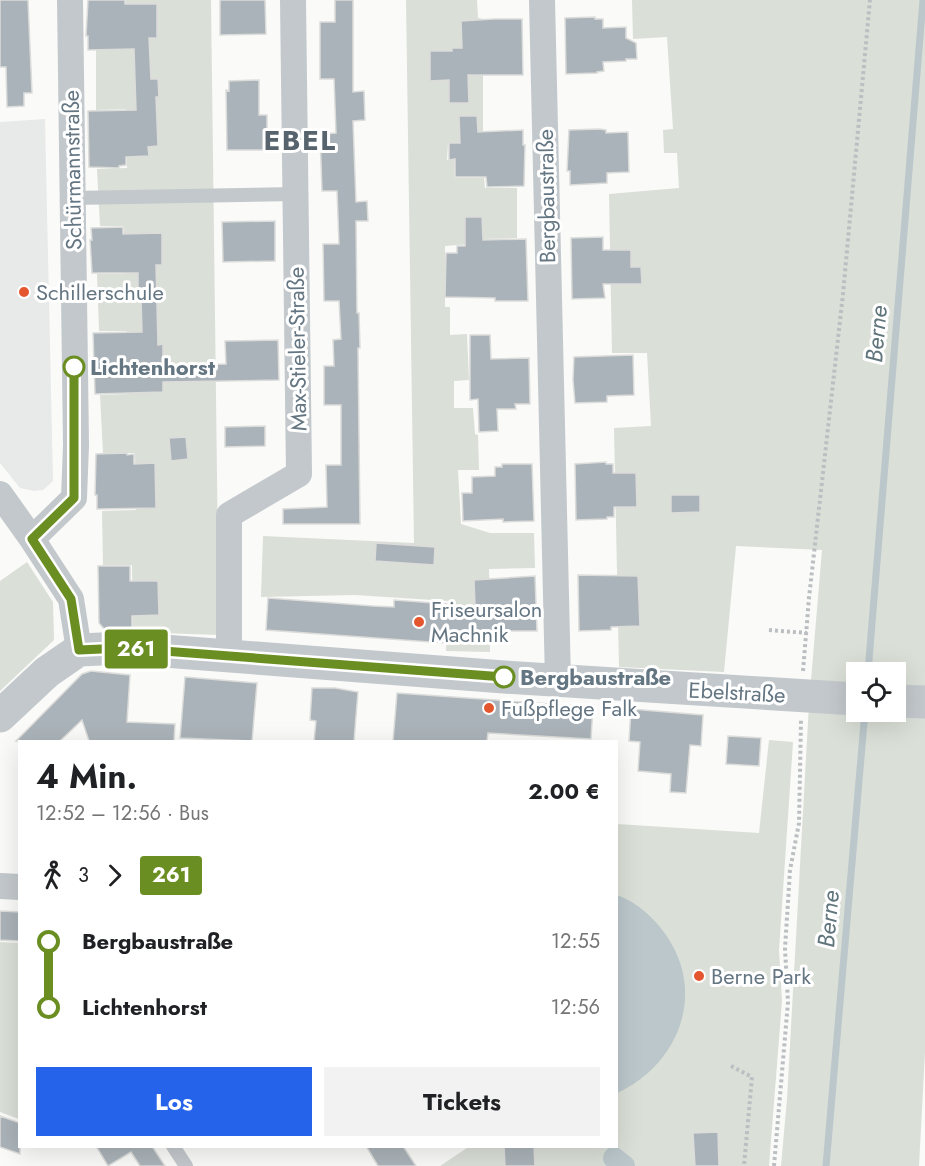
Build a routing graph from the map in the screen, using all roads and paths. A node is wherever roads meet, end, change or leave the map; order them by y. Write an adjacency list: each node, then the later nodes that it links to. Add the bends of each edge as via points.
1 (70, 0): 6 (street, Schürmannstraße)
2 (293, 0): 5 (street, Max-Stieler-Straße)
3 (542, 0): 13 (street, Bergbaustraße)
4 (870, 0): 10 (path)
5 (295, 194): 6 (lane); 12 (street, Max-Stieler-Straße, via 299,474 229,515)
6 (72, 198): 8 (street, Schürmannstraße, via 74,498)
7 (0, 494): 8 (street)
8 (32, 539): 11 (street, via 71,599)
9 (769, 630): 10 (path)
10 (807, 633): 14 (path)
11 (79, 650): 12 (street, Ebelstraße, via 124,648); 16 (street, via 47,672)
12 (229, 657): 13 (street, Ebelstraße)
13 (558, 681): 14 (street, Ebelstraße)
14 (812, 696): 15 (street, Ebelstraße); 23 (path, via 799,824 790,870 785,949 788,1002)
15 (846, 698)
16 (0, 716)
17 (0, 886): 18 (street)
18 (18, 887)
19 (731, 1066): 22 (path, via 752,1077)
20 (174, 1148): 21 (lane)
21 (186, 1166)
22 (744, 1166)
23 (774, 1166)

